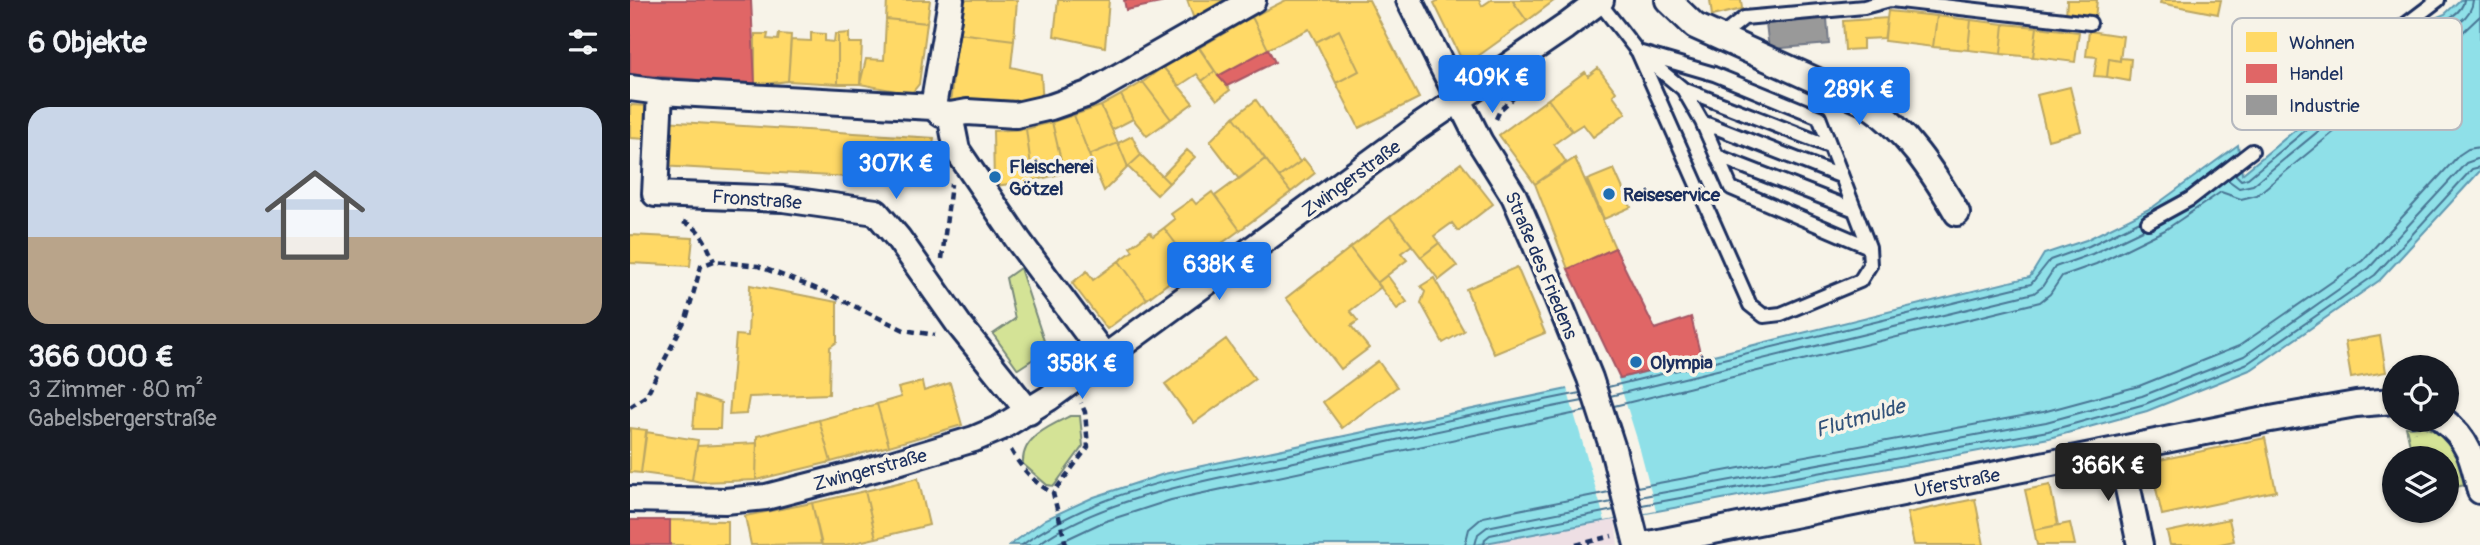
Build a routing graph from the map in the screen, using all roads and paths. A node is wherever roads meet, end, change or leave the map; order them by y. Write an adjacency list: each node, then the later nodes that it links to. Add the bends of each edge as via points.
1 (951, 0): 18 (street)
2 (1253, 0): 18 (street, via 1088,94 1016,115)
3 (1409, 0): 17 (street, Straße des Friedens)
4 (1668, 0): 11 (street, via 1695,26)
5 (1891, 0): 8 (lane); 11 (lane, via 1744,18)
6 (2438, 0): 9 (lane)
7 (1600, 1): 12 (lane); 17 (street, Zwingerstraße)
8 (1927, 1): 10 (lane)
9 (2414, 18)
10 (2090, 23)
11 (1719, 38): 27 (street, via 1866,103 1887,117 1931,170)
12 (1638, 52): 14 (lane); 21 (lane, via 1714,74 1819,117); 30 (lane, via 1750,305 1764,316 1781,314 1860,281 1870,265)
13 (630, 89): 15 (street)
14 (1683, 89): 20 (lane); 21 (lane)
15 (660, 92): 18 (street); 32 (street, Fronstraße, via 655,194 783,199 876,212)
16 (1519, 93): 19 (path)
17 (1458, 100): 34 (street, Zwingerstraße); 45 (street, Straße des Friedens, via 1514,196 1590,378)
18 (942, 111): 24 (street)
19 (1495, 121)
20 (1702, 122): 23 (lane); 25 (lane)
21 (1829, 146): 25 (lane)
22 (2252, 150): 29 (lane, via 2190,199)
23 (1717, 156): 26 (lane); 30 (lane, via 1731,187)
24 (965, 162): 32 (path, via 951,183); 34 (street)
25 (1840, 176): 26 (lane)
26 (1855, 210): 30 (lane)
27 (1957, 214)
28 (681, 221): 31 (path, via 701,233)
29 (2148, 222)
30 (1869, 247)
31 (713, 261): 33 (path, via 758,266 904,330); 37 (path, via 701,266 687,316 646,396)
32 (938, 295): 33 (street, Fronstraße)
33 (974, 342): 38 (street, Fronstraße)
34 (1105, 357): 35 (street, Zwingerstraße)
35 (1066, 385): 38 (street, Zwingerstraße); 43 (path, via 1086,412 1088,447)
36 (2382, 402): 41 (street, Uferstraße)
37 (630, 407)
38 (1030, 412): 39 (street, Zwingerstraße)
39 (1000, 428): 43 (path, via 1018,464); 44 (street, Zwingerstraße, via 920,456 766,497)
40 (2458, 432): 42 (street, via 2473,458)
41 (2120, 451): 45 (street, Uferstraße, via 1871,498); 48 (street)
42 (2480, 491)
43 (1053, 493): 46 (path)
44 (630, 499)
45 (1636, 534): 47 (path)
46 (1066, 545)
47 (1576, 545)
48 (2140, 545)

